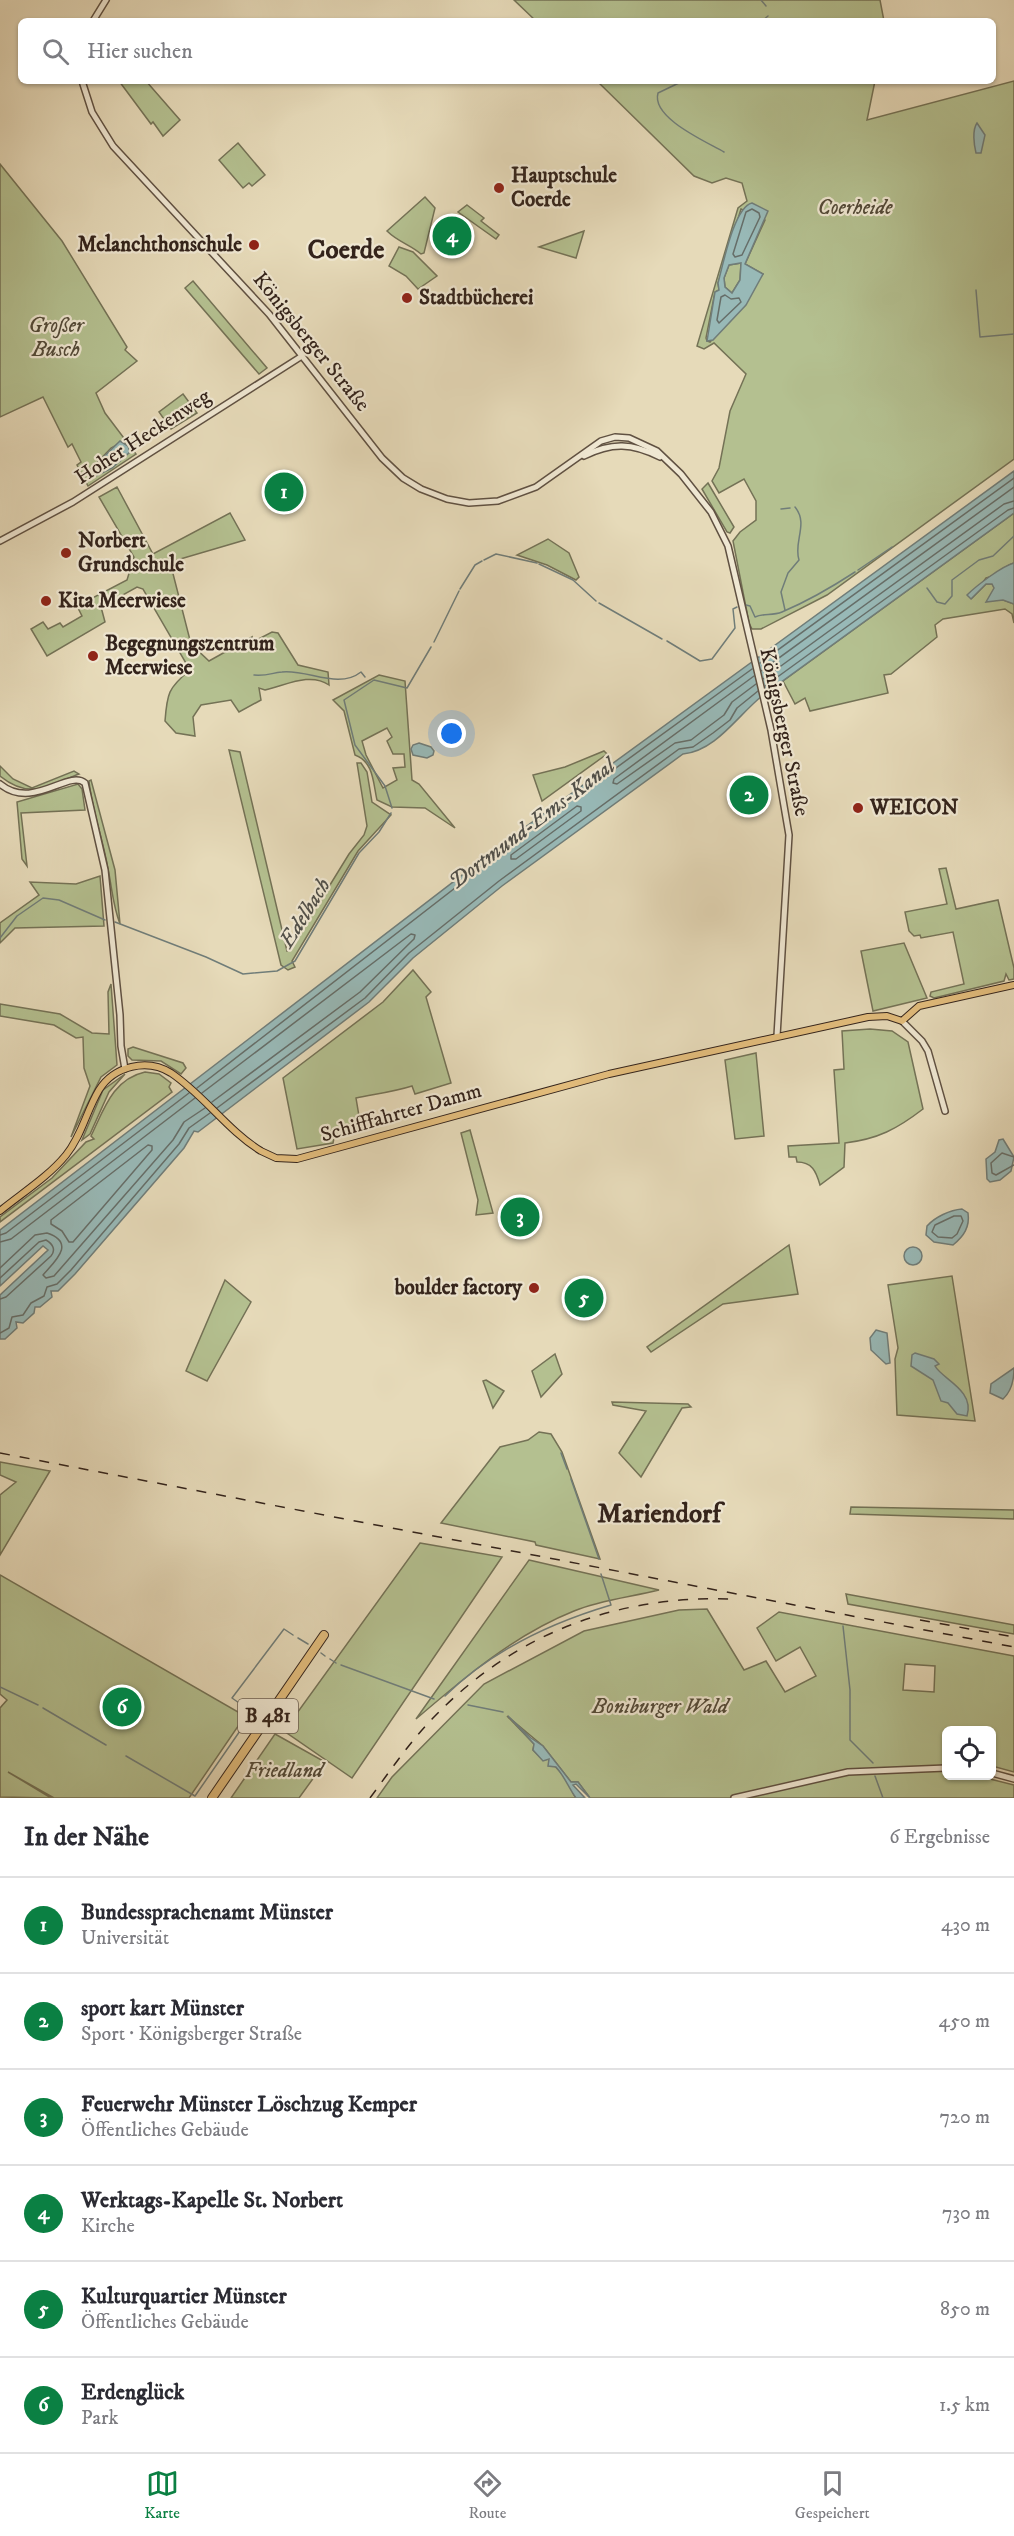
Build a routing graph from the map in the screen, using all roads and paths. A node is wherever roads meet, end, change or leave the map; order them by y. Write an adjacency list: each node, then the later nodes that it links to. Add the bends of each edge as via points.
1 (106, 0): 2 (street)
2 (95, 18)
3 (83, 84): 4 (street, Königsberger Straße, via 92,112 113,146 219,259)
4 (302, 356): 5 (street, Hoher Heckenweg, via 74,502); 9 (street, Königsberger Straße, via 390,466 408,482 435,496 465,503 508,499 536,488 601,441 619,437 643,443 697,493 725,538 783,794 789,840)
5 (0, 541)
6 (0, 784): 10 (street, via 22,795 75,780 85,783 105,870)
7 (1011, 986): 8 (main road, via 919,1006)
8 (902, 1021): 9 (main road, Schifffahrter Damm, via 887,1016 868,1017); 11 (street, via 928,1051)
9 (777, 1036): 10 (main road, Schifffahrter Damm, via 609,1074 297,1159 264,1153 170,1073 141,1065)
10 (125, 1069): 12 (main road, via 102,1086 84,1127 64,1158)
11 (945, 1111)
12 (0, 1211)
13 (324, 1635): 17 (highway, B 481)
14 (942, 1768): 18 (street, via 843,1773)
15 (996, 1774): 16 (street)
16 (1014, 1779)
17 (212, 1798)
18 (734, 1798)

